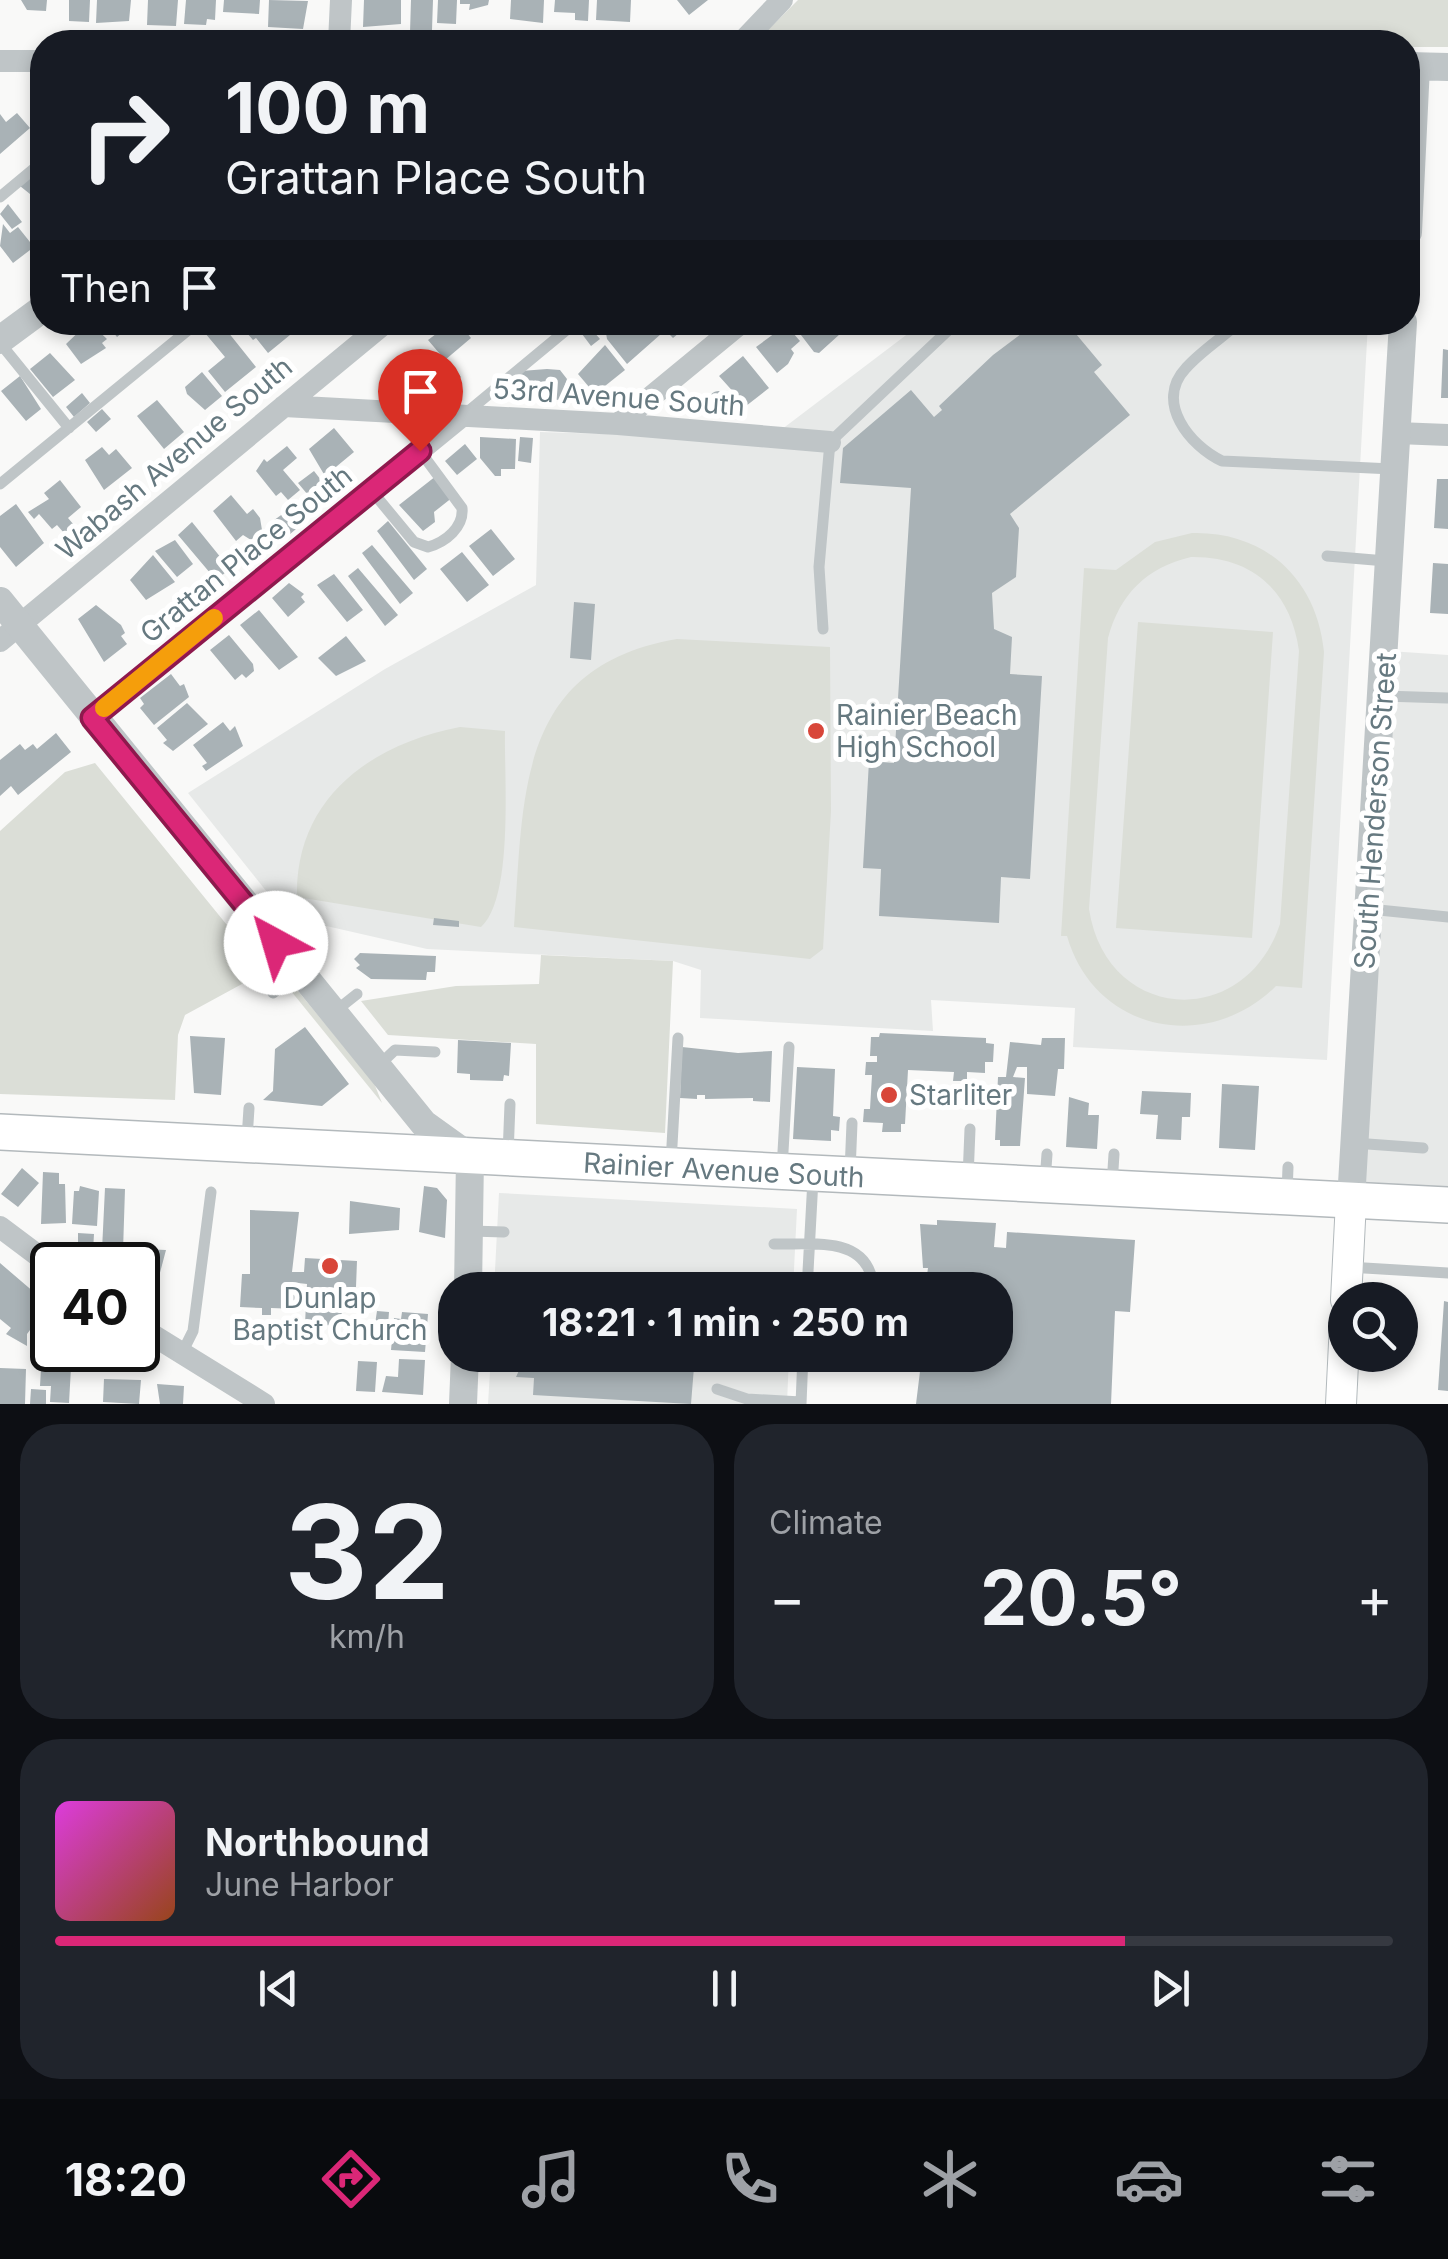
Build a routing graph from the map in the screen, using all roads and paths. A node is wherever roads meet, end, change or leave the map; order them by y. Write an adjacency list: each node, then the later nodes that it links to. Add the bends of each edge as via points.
1 (341, 0): 3 (street)
2 (782, 0): 4 (street)
3 (340, 30)
4 (753, 30)
5 (30, 61): 6 (street)
6 (1, 62)
7 (1420, 66): 8 (street)
8 (1448, 66)
9 (30, 172): 10 (lane)
10 (0, 197)
11 (30, 319): 19 (street)
12 (182, 335): 23 (lane)
13 (370, 335): 20 (street, Wabash Avenue South)
14 (560, 335): 21 (lane, Grattan Place South)
15 (726, 335): 22 (street)
16 (943, 335): 26 (lane)
17 (1224, 335): 28 (lane, via 1185,368 1176,386 1178,418 1200,451 1222,461)
18 (1402, 335): 24 (street, South Henderson Street)
19 (0, 342): 23 (lane)
20 (284, 406): 21 (street, 53rd Avenue South); 35 (street, Wabash Avenue South)
21 (462, 416): 22 (street, 53rd Avenue South); 27 (street, Grattan Place South)
22 (618, 424): 26 (street, 53rd Avenue South)
23 (69, 428): 29 (lane)
24 (1397, 432): 25 (street); 28 (street, South Henderson Street)
25 (1448, 435)
26 (830, 442): 34 (lane, via 819,567)
27 (420, 451): 30 (street, Grattan Place South); 30 (lane, via 462,508 459,526 442,541 428,547 414,542)
28 (1396, 469): 32 (street, South Henderson Street)
29 (0, 484)
30 (371, 490): 38 (street, Grattan Place South)
31 (1327, 556): 32 (lane)
32 (1390, 561): 36 (street, South Henderson Street)
33 (0, 601): 35 (street)
34 (823, 629)
35 (9, 633): 38 (street)
36 (1383, 696): 37 (lane); 39 (street, South Henderson Street)
37 (1447, 698)
38 (92, 718): 41 (street)
39 (1369, 910): 40 (lane); 54 (street, South Henderson Street)
40 (1448, 916)
41 (300, 971): 42 (lane); 44 (street)
42 (274, 993)
43 (357, 994): 44 (lane)
44 (333, 1013): 48 (street)
45 (678, 1038): 60 (lane)
46 (789, 1048): 61 (lane)
47 (435, 1052): 48 (lane, via 395,1050)
48 (377, 1066): 58 (street, via 424,1124)
49 (510, 1104): 59 (lane)
50 (249, 1108): 55 (lane)
51 (852, 1123): 62 (lane)
52 (970, 1129): 63 (lane)
53 (0, 1132): 55 (main road, Rainier Avenue South)
54 (1354, 1143): 56 (lane); 66 (street, South Henderson Street)
55 (247, 1145): 58 (main road, Rainier Avenue South)
56 (1423, 1148)
57 (1114, 1154): 64 (lane)
58 (470, 1157): 59 (main road, Rainier Avenue South); 69 (street)
59 (507, 1159): 60 (main road, Rainier Avenue South)
60 (671, 1168): 61 (main road, Rainier Avenue South)
61 (798, 1174): 62 (main road, Rainier Avenue South); 72 (lane)
62 (850, 1176): 63 (main road, Rainier Avenue South)
63 (968, 1182): 64 (main road, Rainier Avenue South, via 1046,1170)
64 (1112, 1190): 66 (main road, Rainier Avenue South, via 1287,1182)
65 (210, 1192): 81 (lane, via 193,1331)
66 (1351, 1201): 67 (main road, Rainier Avenue South); 74 (main road, South Henderson Street)
67 (1448, 1205)
68 (0, 1227): 73 (street)
69 (470, 1231): 70 (lane); 75 (street)
70 (504, 1232)
71 (774, 1244): 72 (lane)
72 (809, 1245): 76 (lane); 77 (lane, via 858,1252)
73 (30, 1250)
74 (1348, 1267): 78 (lane); 79 (main road, South Henderson Street)
75 (469, 1272)
76 (808, 1272)
77 (869, 1272)
78 (1448, 1273)
79 (1347, 1282)
80 (160, 1341): 81 (street)
81 (180, 1354): 87 (street)
82 (464, 1372): 88 (street)
83 (803, 1372): 86 (lane)
84 (1343, 1372): 89 (main road)
85 (717, 1390): 86 (lane)
86 (801, 1403)
87 (264, 1404)
88 (463, 1404)
89 (1341, 1404)

